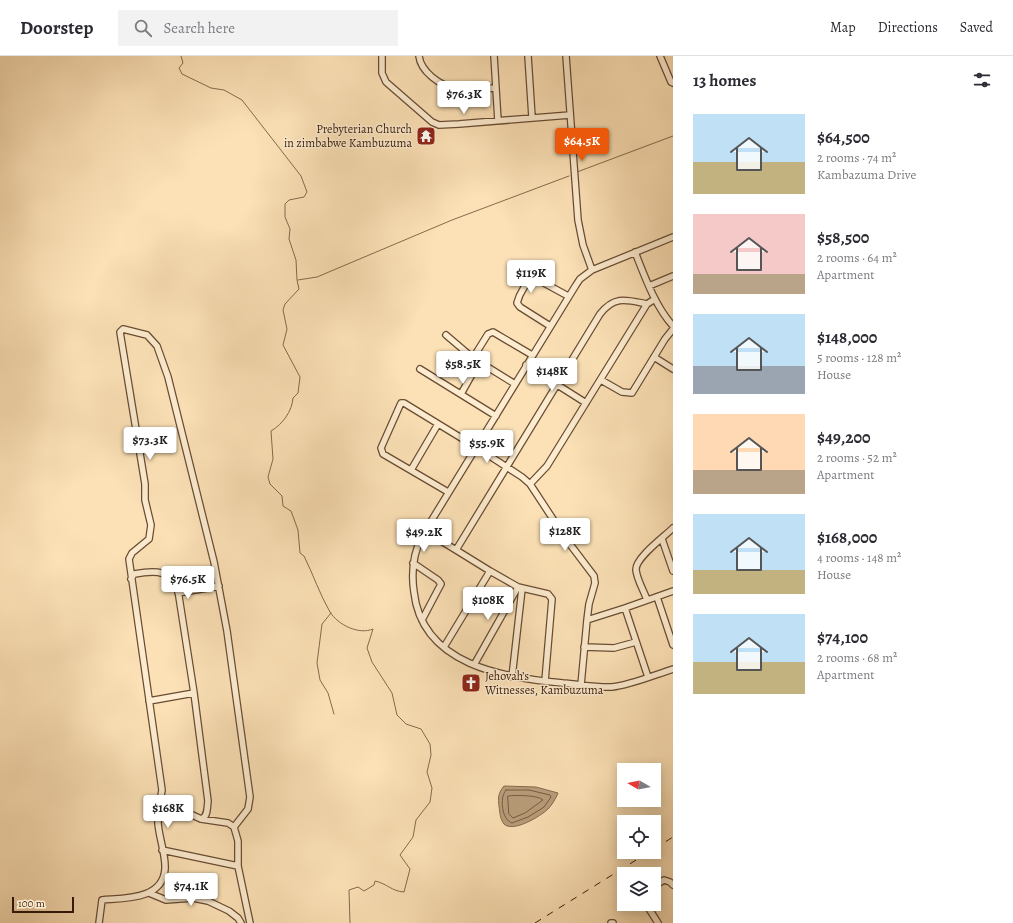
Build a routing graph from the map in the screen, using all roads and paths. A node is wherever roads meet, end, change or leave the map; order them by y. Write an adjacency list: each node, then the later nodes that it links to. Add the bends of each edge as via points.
1 (382, 56): 11 (street, via 382,73 386,82 436,124)
2 (419, 56): 8 (street, via 422,67 448,88)
3 (494, 56): 8 (street)
4 (528, 56): 10 (street)
5 (566, 56): 9 (street)
6 (660, 56): 7 (street)
7 (673, 83)
8 (496, 88): 11 (street)
9 (570, 115): 10 (street); 14 (street, via 578,220)
10 (532, 117): 11 (street)
11 (498, 121)
12 (673, 237): 13 (street)
13 (635, 252): 14 (street); 16 (street)
14 (592, 270): 17 (street, via 580,279)
15 (673, 276): 16 (street)
16 (650, 286): 18 (street)
17 (568, 296): 20 (street); 20 (street, via 535,278 528,282 517,303)
18 (655, 299): 19 (street); 21 (street)
19 (647, 304): 31 (street); 33 (street, via 618,300 608,306 600,314)
20 (550, 326): 24 (street)
21 (673, 326)
22 (673, 329): 25 (street)
23 (446, 335): 26 (street)
24 (532, 355): 26 (street, via 493,332 488,334); 28 (street)
25 (654, 357): 29 (street); 31 (street, via 632,393 622,392)
26 (473, 358): 27 (street)
27 (479, 362): 32 (street); 34 (street)
28 (526, 365): 32 (street); 33 (street)
29 (673, 369)
30 (420, 370): 34 (street)
31 (601, 380): 35 (street)
32 (515, 384): 36 (street)
33 (557, 385): 35 (street); 39 (street)
34 (461, 394): 36 (street)
35 (586, 403): 41 (street, via 547,466)
36 (496, 416): 38 (street)
37 (438, 424): 38 (street); 40 (street); 40 (street, via 401,403 381,448 383,454)
38 (476, 447): 39 (street); 42 (street)
39 (507, 467): 41 (street); 46 (street)
40 (411, 470): 42 (street)
41 (530, 484): 59 (street, via 594,576 595,583)
42 (448, 492): 44 (street)
43 (673, 528): 45 (street)
44 (425, 531): 46 (street); 47 (street, via 415,550)
45 (662, 539): 49 (street); 56 (street, via 636,566)
46 (456, 550): 48 (street)
47 (413, 563): 58 (street, via 414,595); 58 (street, via 441,584)
48 (490, 571): 52 (street); 63 (street)
49 (673, 571)
50 (131, 579): 51 (street, via 129,559 132,553 149,539 151,525 120,332 123,329 147,335 157,346 168,377); 54 (street, via 134,574 144,572 167,575 177,584); 72 (street)
51 (219, 586): 54 (street); 75 (street, via 250,797 248,809)
52 (520, 588): 65 (street); 67 (street); 69 (street, via 548,594 552,599)
53 (673, 591): 55 (street)
54 (178, 593): 71 (street)
55 (657, 596): 56 (street); 60 (street)
56 (647, 600): 57 (street)
57 (625, 608): 59 (street); 61 (street)
58 (422, 620): 63 (street, via 432,636)
59 (587, 620): 64 (street)
60 (671, 630): 62 (street)
61 (636, 642): 64 (street, via 614,648); 68 (street)
62 (673, 645)
63 (444, 647): 65 (street, via 457,658)
64 (584, 647): 70 (street)
65 (474, 665): 67 (street)
66 (673, 669): 68 (street)
67 (512, 677): 69 (street)
68 (648, 677): 70 (street, via 611,687)
69 (546, 681): 70 (street)
70 (581, 685)
71 (194, 693): 72 (street); 74 (street, via 208,801 206,816)
72 (149, 701): 73 (street, via 162,790)
73 (160, 800): 74 (street); 76 (street, via 158,825)
74 (201, 819): 75 (street)
75 (234, 827): 77 (street, via 238,841)
76 (162, 850): 77 (street); 80 (street, via 165,870 163,878)
77 (238, 866): 84 (street)
78 (661, 882): 79 (street, via 668,881)
79 (673, 885)
80 (149, 893): 82 (street, via 136,897 102,900); 83 (street, via 166,900 193,898 208,901 229,911)
81 (650, 911): 85 (street)
82 (99, 923)
83 (241, 923)
84 (250, 923)
85 (658, 923)

